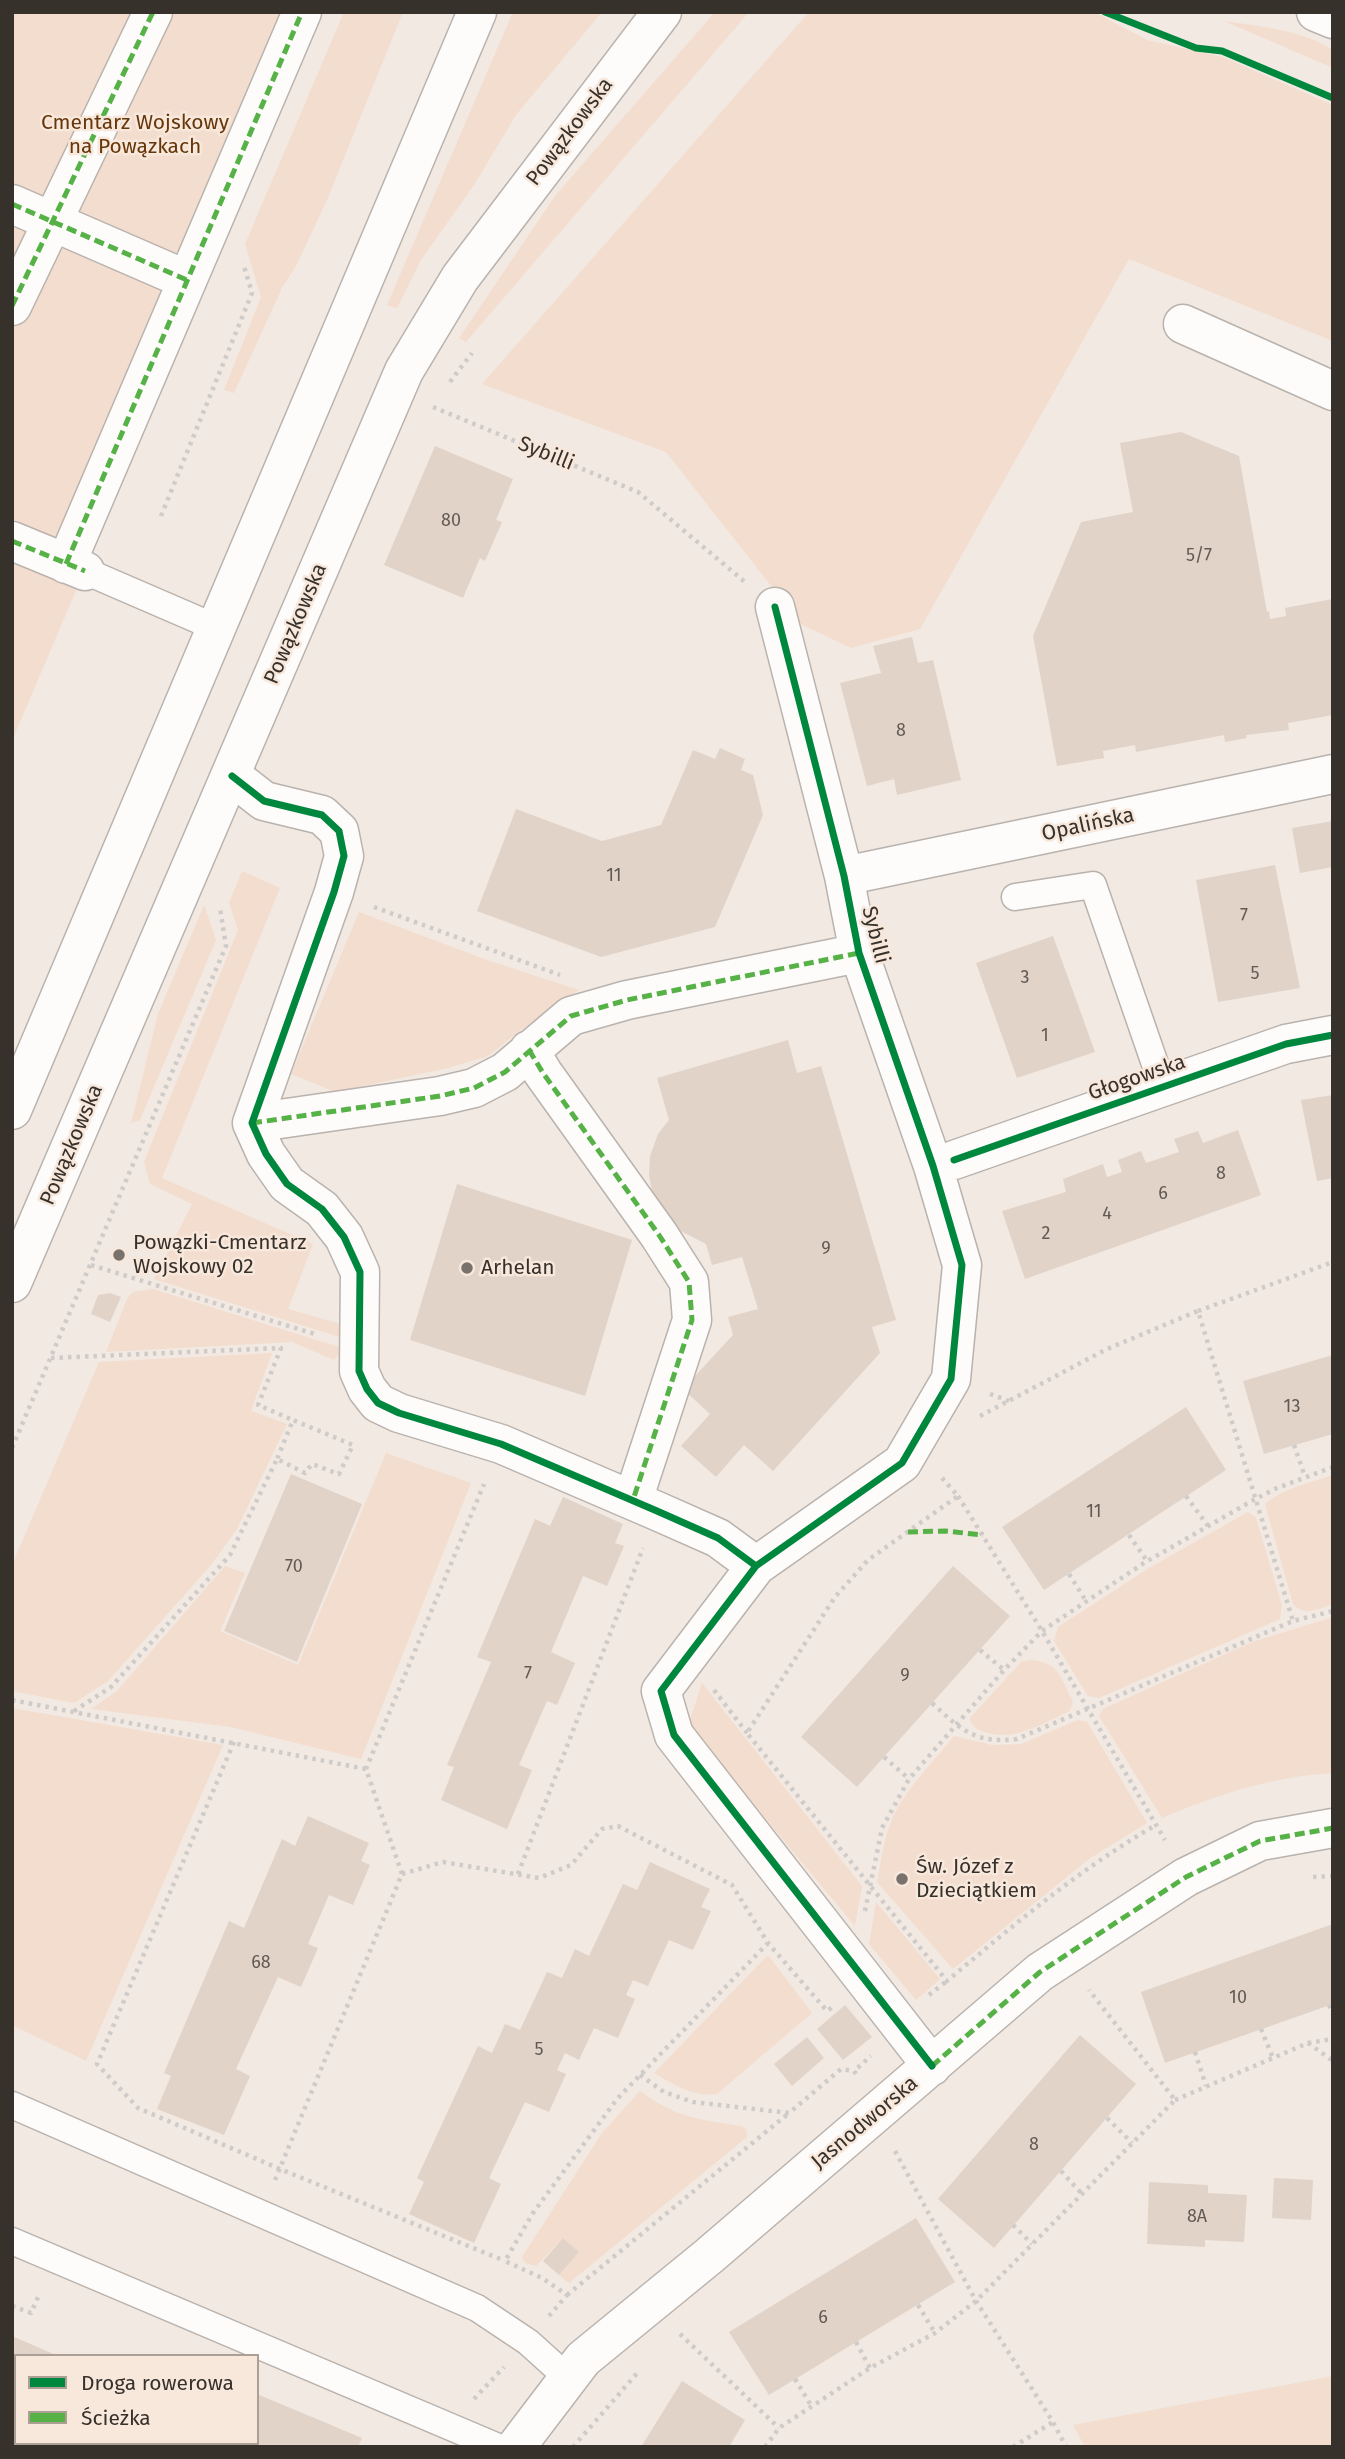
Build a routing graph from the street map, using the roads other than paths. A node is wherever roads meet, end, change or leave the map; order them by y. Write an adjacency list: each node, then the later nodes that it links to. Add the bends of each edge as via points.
1 (153, 12): 8 (street)
2 (302, 12): 9 (street)
3 (477, 12): 16 (street)
4 (662, 12): 18 (street, Powązkowska, via 460,278 404,371)
5 (1316, 12): 6 (street)
6 (1333, 19)
7 (12, 204): 8 (street)
8 (52, 221): 9 (street); 10 (street)
9 (187, 280): 14 (street)
10 (12, 306)
11 (1183, 324): 12 (street)
12 (1333, 391)
13 (12, 541): 14 (street)
14 (75, 567): 16 (lane)
15 (775, 607): 19 (street, Sybilli)
16 (217, 628): 25 (street)
17 (1333, 774): 19 (street, Opalińska)
18 (232, 776): 26 (street, via 264,801 323,815 339,831 344,856); 28 (street, Powązkowska)
19 (844, 876): 21 (street, Sybilli)
20 (1015, 897): 24 (lane, via 1093,885)
21 (859, 953): 23 (street, via 627,1000 571,1016); 30 (street, Sybilli, via 962,1265 951,1380 902,1463)
22 (1333, 1035): 24 (street, Głogowska, via 1286,1044)
23 (529, 1050): 26 (street, via 505,1072 474,1088); 29 (street, via 689,1282 692,1320)
24 (1163, 1087): 27 (street, Głogowska)
25 (12, 1110)
26 (252, 1123): 29 (street, via 287,1184 323,1209 344,1237 360,1272 359,1371 378,1403 501,1444)
27 (954, 1160)
28 (12, 1283)
29 (645, 1506): 30 (street, via 718,1538)
30 (756, 1566): 32 (street, via 661,1691 674,1735)
31 (1333, 1828): 32 (street, Jasnodworska, via 1260,1841 1186,1877 1040,1972)
32 (932, 2066): 35 (street, Jasnodworska, via 583,2359)
33 (12, 2105): 35 (lane, via 477,2308 528,2342)
34 (12, 2241): 36 (lane)
35 (569, 2379): 37 (street, Jasnodworska)
36 (498, 2447)
37 (516, 2447)

